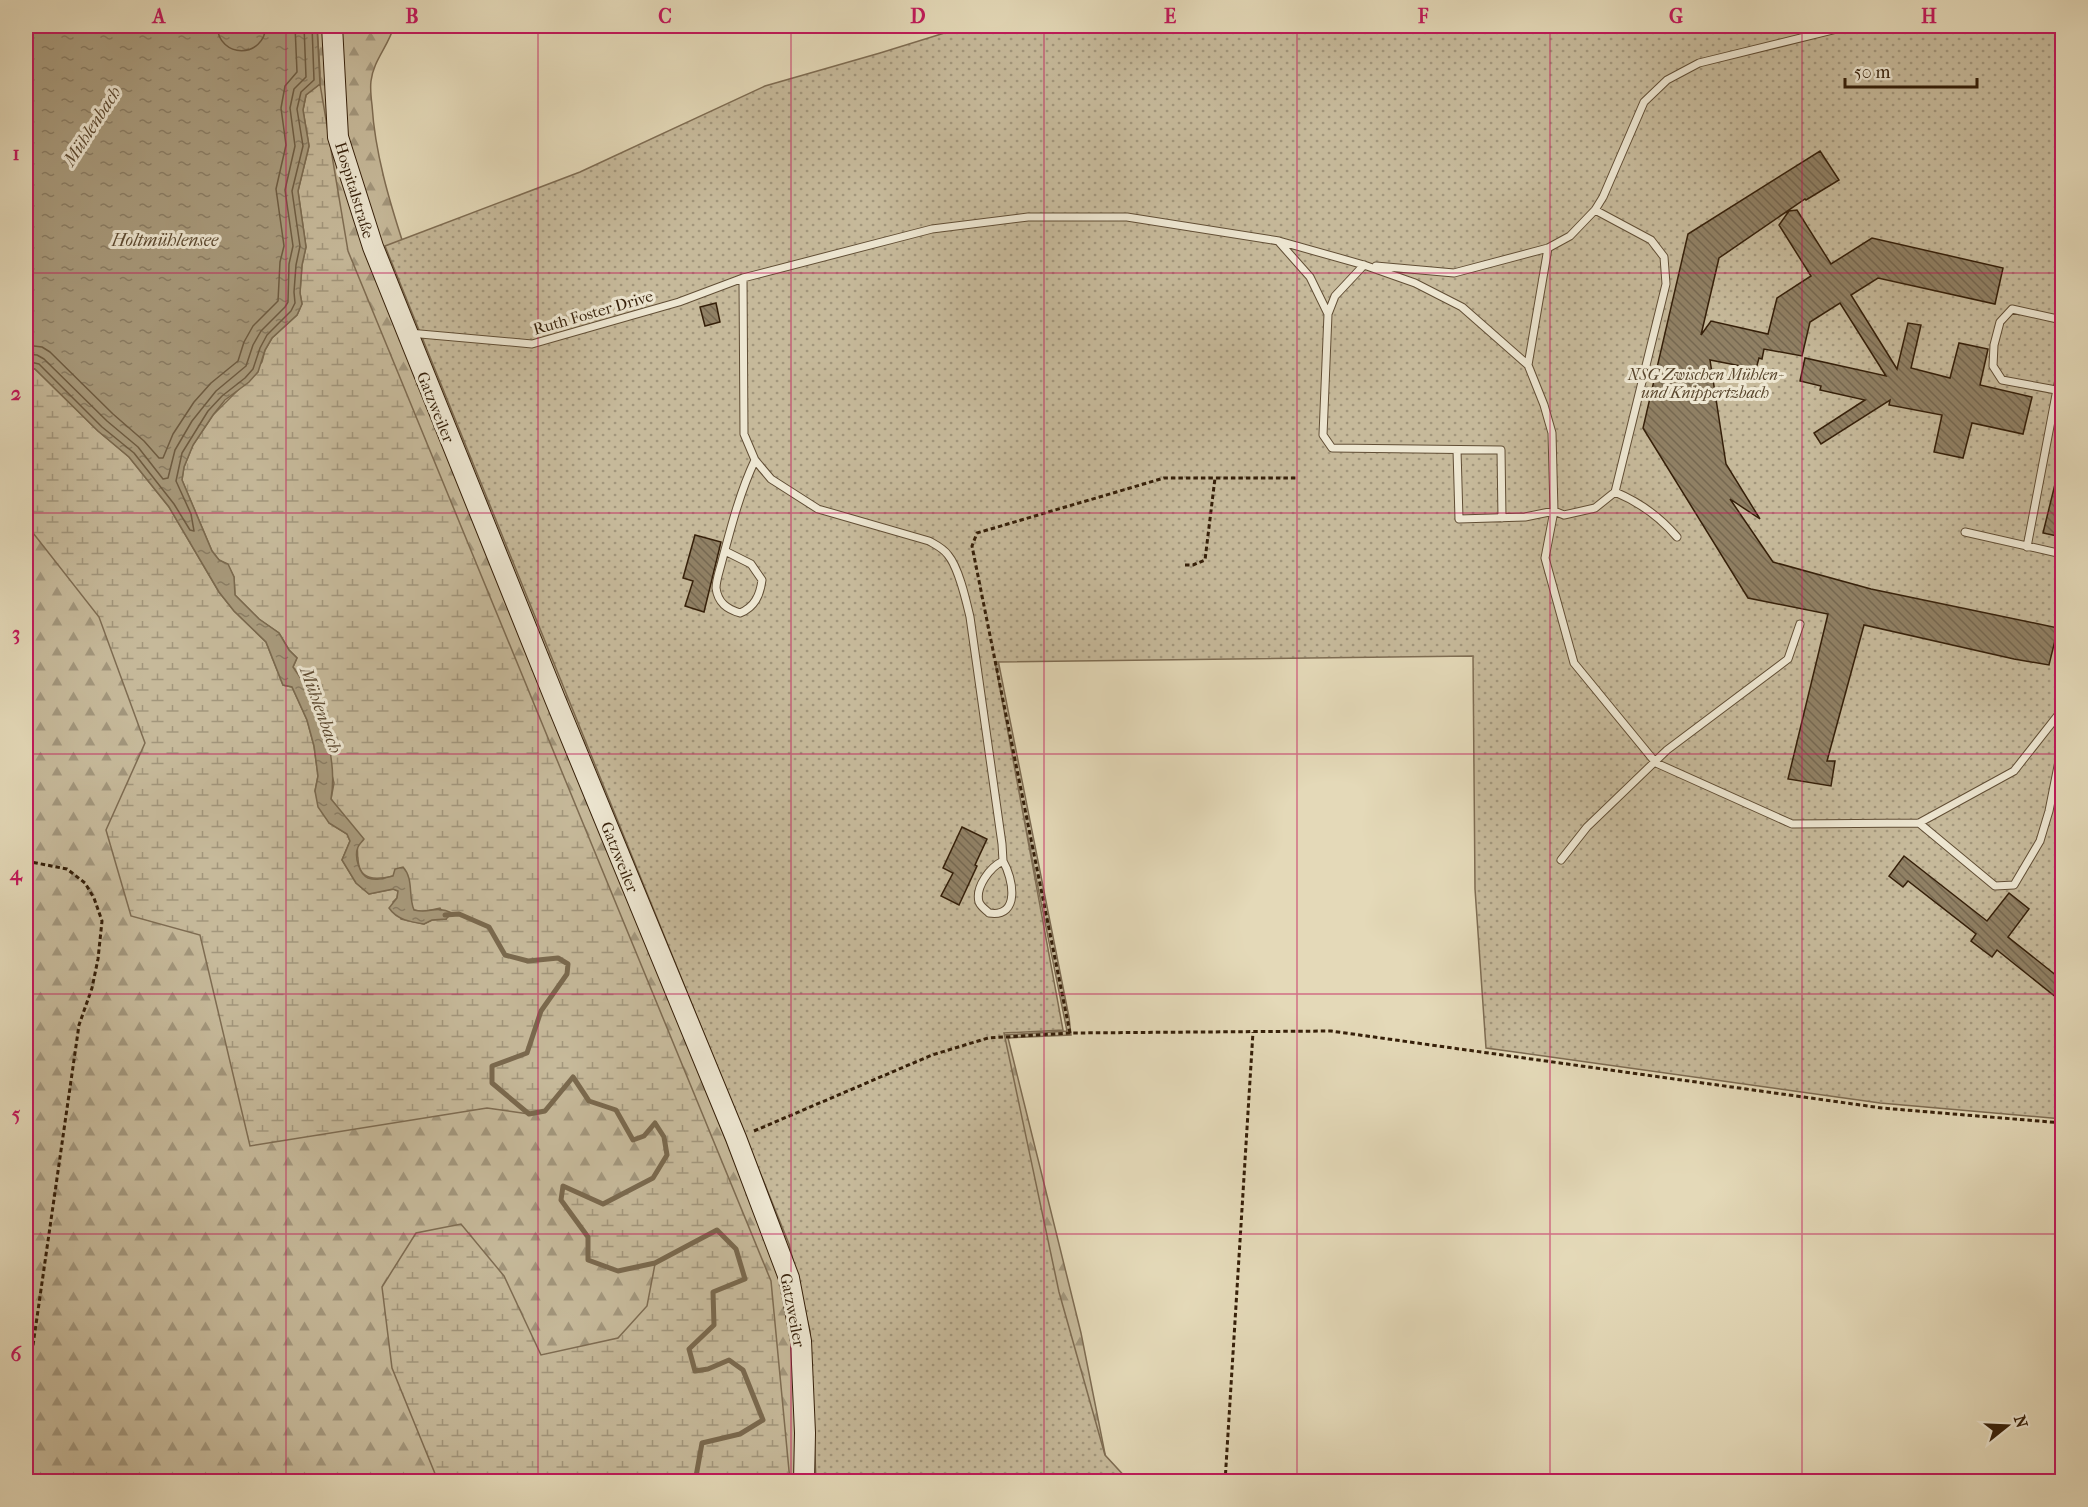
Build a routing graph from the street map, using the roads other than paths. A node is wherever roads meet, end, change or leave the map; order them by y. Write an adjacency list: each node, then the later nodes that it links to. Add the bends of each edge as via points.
1 (332, 26): 5 (street, Hospitalstraße, via 338,137)
2 (1848, 26): 3 (lane, via 1698,63 1667,80 1644,102)
3 (1595, 210): 6 (lane, via 1570,236); 17 (lane, via 1651,240 1664,256 1666,284)
4 (1279, 241): 7 (lane, Ruth Foster Drive); 8 (lane, Ruth Foster Drive, via 1127,217 1028,217 932,229); 9 (lane, via 1310,277)
5 (372, 247): 11 (street, Gatzweiler)
6 (1548, 248): 7 (lane, via 1454,273); 13 (lane)
7 (1364, 265): 9 (lane, via 1335,297); 13 (lane, via 1415,283 1462,307)
8 (743, 278): 11 (lane, Ruth Foster Drive, via 679,302 532,344); 16 (lane, via 744,434)
9 (1328, 314): 15 (lane, via 1323,435 1332,448)
10 (2062, 320): 14 (lane, via 2012,309 2000,322 1994,345 1993,366 2002,380)
11 (406, 333): 33 (street, Gatzweiler, via 736,1138 789,1278 801,1341)
12 (2062, 363): 14 (lane)
13 (1528, 365): 18 (lane, via 1551,433)
14 (2056, 390): 22 (lane)
15 (1457, 450): 19 (lane, via 1501,450); 19 (lane, via 1459,519)
16 (755, 460): 23 (lane); 32 (lane, via 771,479 818,508 929,541 949,555 970,617)
17 (1615, 492): 18 (lane, via 1595,508 1564,515); 21 (lane, via 1662,520)
18 (1554, 511): 19 (lane); 29 (lane, via 1545,558 1574,663)
19 (1502, 518)
20 (1965, 532): 22 (lane)
21 (1677, 537)
22 (2027, 547): 24 (lane)
23 (725, 551): 23 (lane, via 716,586 720,601 740,613 758,596 762,580 751,564)
24 (2062, 554)
25 (1800, 624): 29 (lane, via 1788,659)
26 (2061, 713): 27 (lane); 30 (lane, via 2014,771)
27 (2062, 726)
28 (2062, 746): 30 (lane, via 2040,841 2014,885 1995,886)
29 (1656, 763): 30 (lane, via 1792,824); 31 (lane, via 1587,827)
30 (1919, 823)
31 (1561, 860)
32 (1003, 861): 32 (lane, via 993,867 981,887 979,901 989,913 999,913 1009,906 1012,880)
33 (804, 1482)

